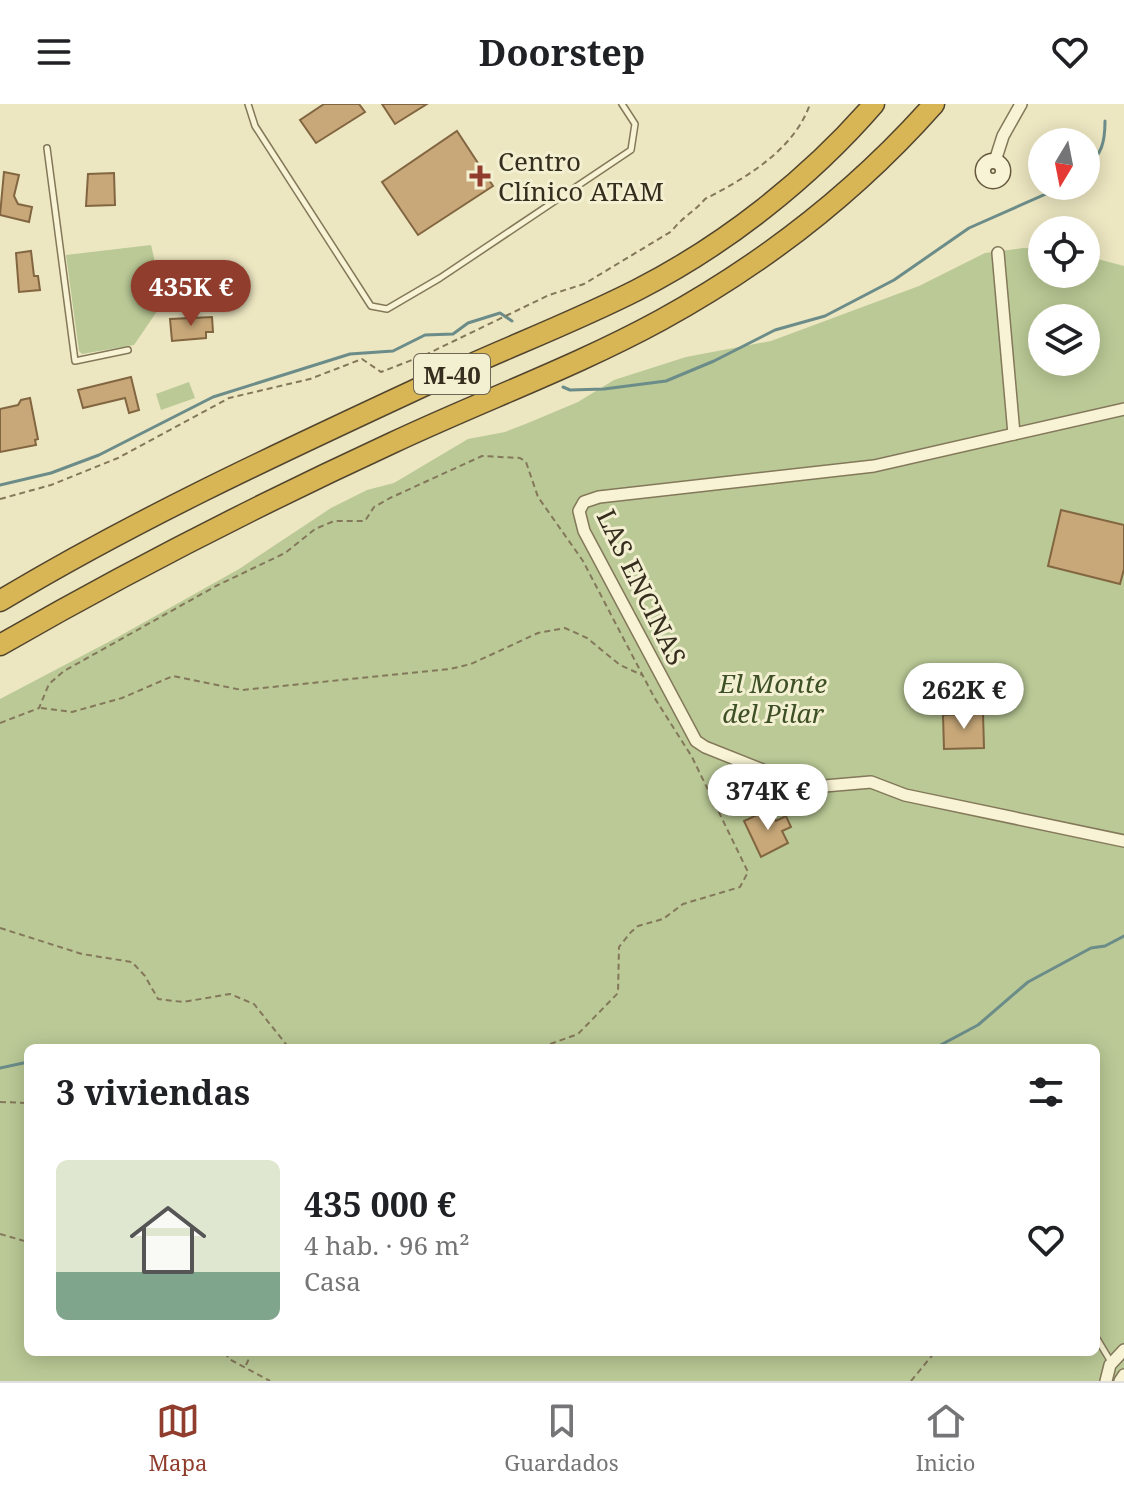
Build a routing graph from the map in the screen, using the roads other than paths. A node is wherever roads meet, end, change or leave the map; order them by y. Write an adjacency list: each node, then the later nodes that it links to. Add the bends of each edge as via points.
1 (248, 104): 2 (lane, via 255,126 371,306 387,309 631,150 635,124)
2 (622, 104)
3 (874, 104): 12 (highway, M-40, via 795,183 718,241 640,289 296,447)
4 (934, 104): 13 (highway, M-40, via 890,154 821,216 660,321 313,479)
5 (1021, 104): 7 (street)
6 (47, 148): 9 (lane, via 75,361)
7 (995, 161)
8 (998, 253): 11 (street)
9 (128, 350)
10 (1124, 409): 11 (street, LAS ENCINAS)
11 (1014, 434): 14 (street, LAS ENCINAS, via 874,466 599,497 582,504 579,516 696,741 705,747 798,784 871,782 905,795)
12 (0, 601)
13 (0, 645)
14 (1124, 841)
15 (1100, 1344): 17 (lane)
16 (1124, 1350): 17 (street)
17 (1112, 1363): 19 (street)
18 (1124, 1375): 20 (street)
19 (1106, 1381)
20 (1120, 1381)

